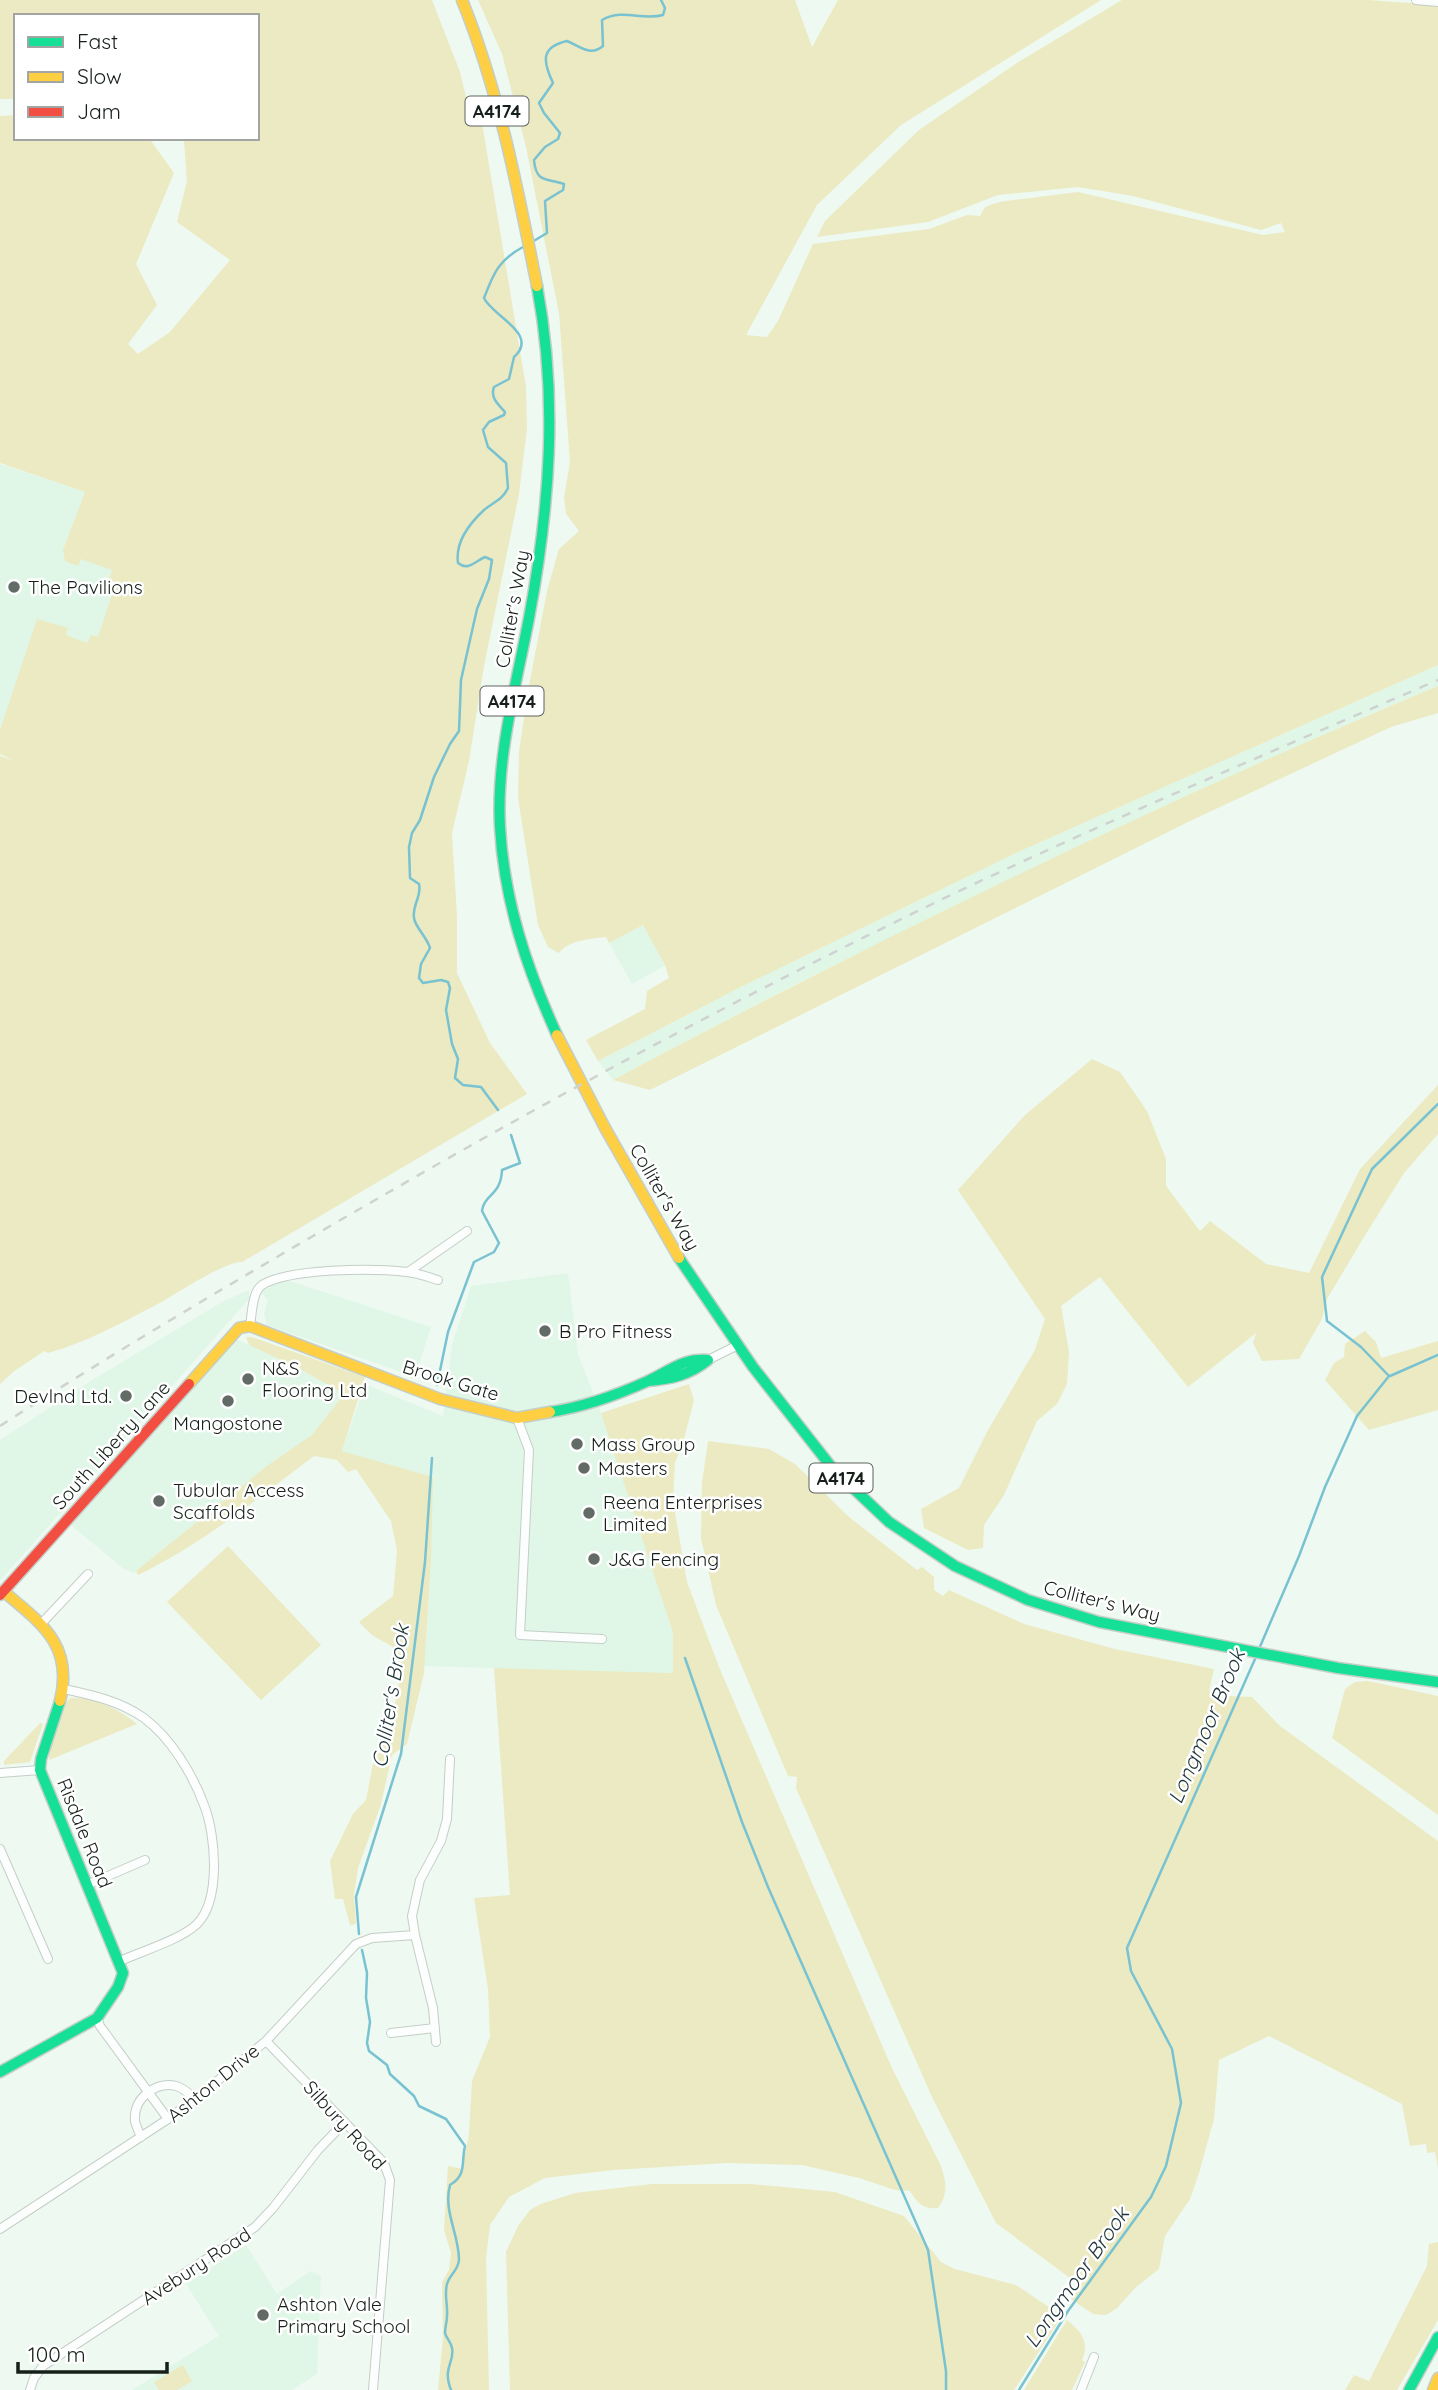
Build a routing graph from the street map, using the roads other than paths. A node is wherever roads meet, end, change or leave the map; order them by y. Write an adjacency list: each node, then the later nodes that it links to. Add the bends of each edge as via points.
1 (461, 0): 8 (main road, Colliter's Way / A4174, via 474,29 505,137 533,268 545,339 551,425 536,573 506,730 499,825 511,906 538,996 560,1041 678,1255)
2 (1416, 0): 3 (street)
3 (1438, 2)
4 (467, 1231): 5 (street)
5 (408, 1272): 6 (street); 7 (street, via 319,1271 283,1278 261,1286)
6 (438, 1280)
7 (250, 1326): 10 (main road, Brook Gate, via 440,1399); 12 (main road, South Liberty Lane, via 239,1328)
8 (738, 1345): 9 (street); 15 (main road, Colliter's Way / A4174, via 839,1476 929,1551 984,1581 1054,1610 1108,1624)
9 (708, 1360): 10 (main road, via 693,1359 671,1367 581,1407)
10 (517, 1418): 14 (street, Brook Gate, via 529,1450 520,1634)
11 (88, 1574): 13 (street)
12 (2, 1593): 13 (main road, Risdale Road)
13 (41, 1624): 16 (main road, Risdale Road, via 62,1657)
14 (602, 1639)
15 (1438, 1682)
16 (64, 1689): 18 (main road, Risdale Road); 25 (street, via 113,1702 154,1727 187,1769 209,1825 214,1865 206,1912 196,1925 172,1939)
17 (450, 1759): 23 (street, via 447,1819 415,1895)
18 (40, 1770): 19 (street); 22 (main road, Risdale Road)
19 (0, 1773)
20 (0, 1849): 24 (street)
21 (145, 1860): 22 (street)
22 (87, 1885): 25 (main road, Risdale Road)
23 (415, 1935): 27 (street); 29 (street, Ashton Drive, via 372,1938 356,1944)
24 (48, 1959)
25 (120, 1961): 26 (main road, via 122,1982)
26 (97, 2018): 31 (main road); 32 (street)
27 (435, 2028): 28 (street); 30 (street)
28 (391, 2033)
29 (266, 2041): 33 (street, Ashton Drive); 35 (street, Silbury Road)
30 (436, 2042)
31 (0, 2072)
32 (148, 2092): 33 (street, via 174,2085); 34 (street); 36 (street, via 136,2109)
33 (195, 2099): 34 (street, Ashton Drive)
34 (168, 2119): 36 (street, Ashton Drive)
35 (345, 2122): 41 (street, Avebury Road, via 255,2227 43,2366); 42 (street, Silbury Road, via 384,2163 390,2180)
36 (141, 2137): 37 (street, Ashton Drive)
37 (0, 2229)
38 (1438, 2337): 44 (main road)
39 (1094, 2357): 43 (street)
40 (1438, 2378): 45 (main road)
41 (30, 2390)
42 (373, 2390)
43 (1081, 2390)
44 (1409, 2390)
45 (1433, 2390)

